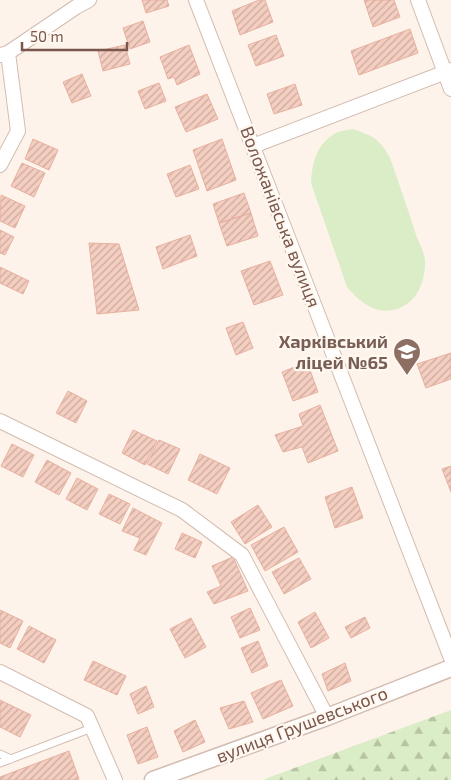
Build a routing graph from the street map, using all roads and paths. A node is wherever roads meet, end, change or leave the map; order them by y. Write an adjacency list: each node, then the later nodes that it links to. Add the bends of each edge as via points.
1 (89, 0): 4 (street)
2 (196, 0): 7 (street, Воложанівська вулиця)
3 (418, 0): 5 (street)
4 (4, 54): 8 (street, via 18,131)
5 (448, 71): 6 (street); 7 (street)
6 (451, 90)
7 (253, 146): 10 (street, Воложанівська вулиця)
8 (0, 165)
9 (0, 422): 13 (street, via 182,510 242,555)
10 (451, 658)
11 (451, 668): 13 (street, вулиця Грушевського)
12 (0, 672): 14 (street, via 87,716)
13 (327, 716): 19 (street, вулиця Грушевського)
14 (92, 728): 16 (lane); 18 (street)
15 (0, 754): 16 (lane)
16 (11, 759): 17 (lane)
17 (0, 763)
18 (115, 780)
19 (153, 780)

